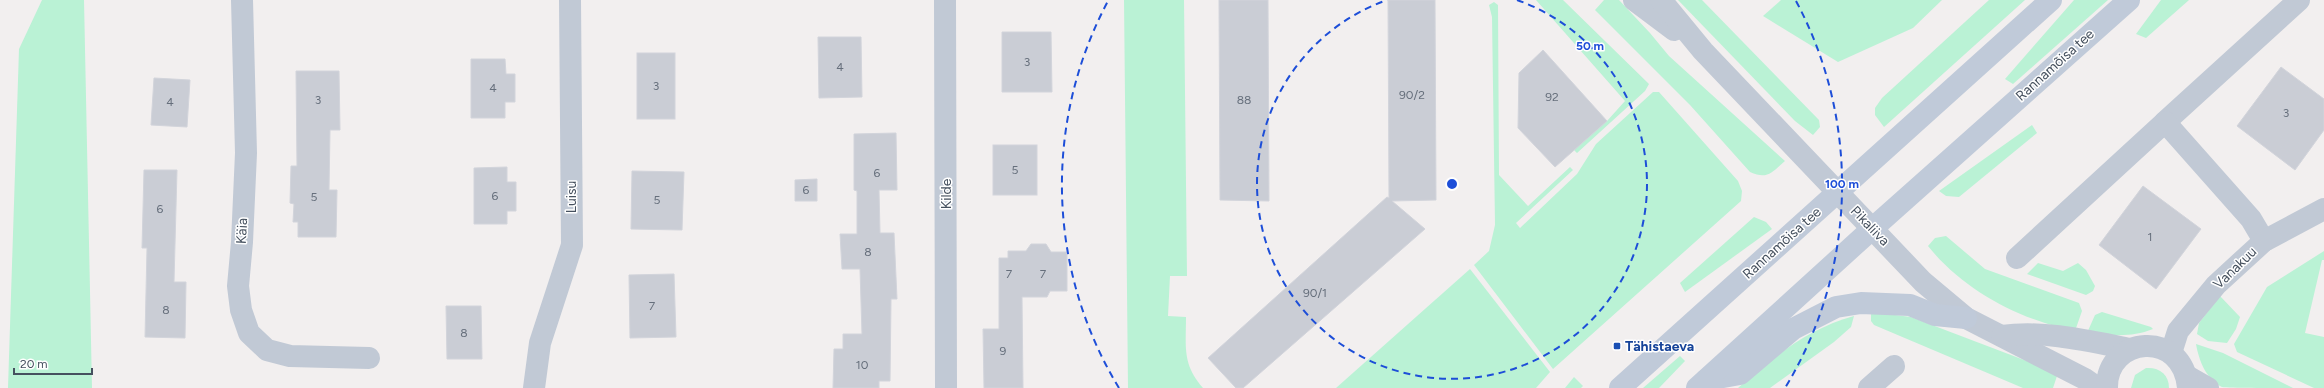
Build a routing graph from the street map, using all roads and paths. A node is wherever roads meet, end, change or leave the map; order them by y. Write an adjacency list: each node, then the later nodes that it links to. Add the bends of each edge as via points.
1 (242, 0): 20 (street, Käia, via 246,153 238,286 241,310 249,333 267,350 290,356)
2 (570, 0): 24 (street, Luisu, via 572,245 540,344)
3 (945, 0): 25 (street, Kilde)
4 (1634, 0): 9 (street, Pikaliiva)
5 (1661, 0): 9 (street, Pikaliiva)
6 (2051, 0): 11 (main road, Rannamõisa tee)
7 (2129, 0): 13 (main road, Rannamõisa tee)
8 (2299, 0): 10 (street)
9 (1703, 51): 11 (street, Pikaliiva)
10 (2165, 122): 14 (street, via 2251,219); 15 (street)
11 (1838, 193): 13 (street, Pikaliiva); 26 (main road, Rannamõisa tee)
12 (2324, 209): 14 (street, Vanakuu)
13 (1873, 228): 16 (street, Pikaliiva, via 1923,282); 23 (main road, Rannamõisa tee)
14 (2264, 241): 19 (street, Vanakuu, via 2216,286 2178,331)
15 (2017, 258)
16 (1966, 318): 17 (street, Pikaliiva); 23 (main road, via 1935,315 1910,305 1861,303 1836,307 1794,329 1740,374)
17 (1999, 336): 18 (street, via 2014,334 2061,337); 28 (street, Pikaliiva)
18 (2130, 349): 19 (street, via 2152,346); 29 (street, via 2119,357 2111,368)
19 (2171, 353): 22 (street, via 2181,363)
20 (369, 358)
21 (1894, 366): 27 (street)
22 (2188, 382): 30 (street)
23 (1702, 384)
24 (534, 388)
25 (946, 388)
26 (1620, 388)
27 (1869, 388)
28 (2098, 388)
29 (2107, 388)
30 (2208, 388)

